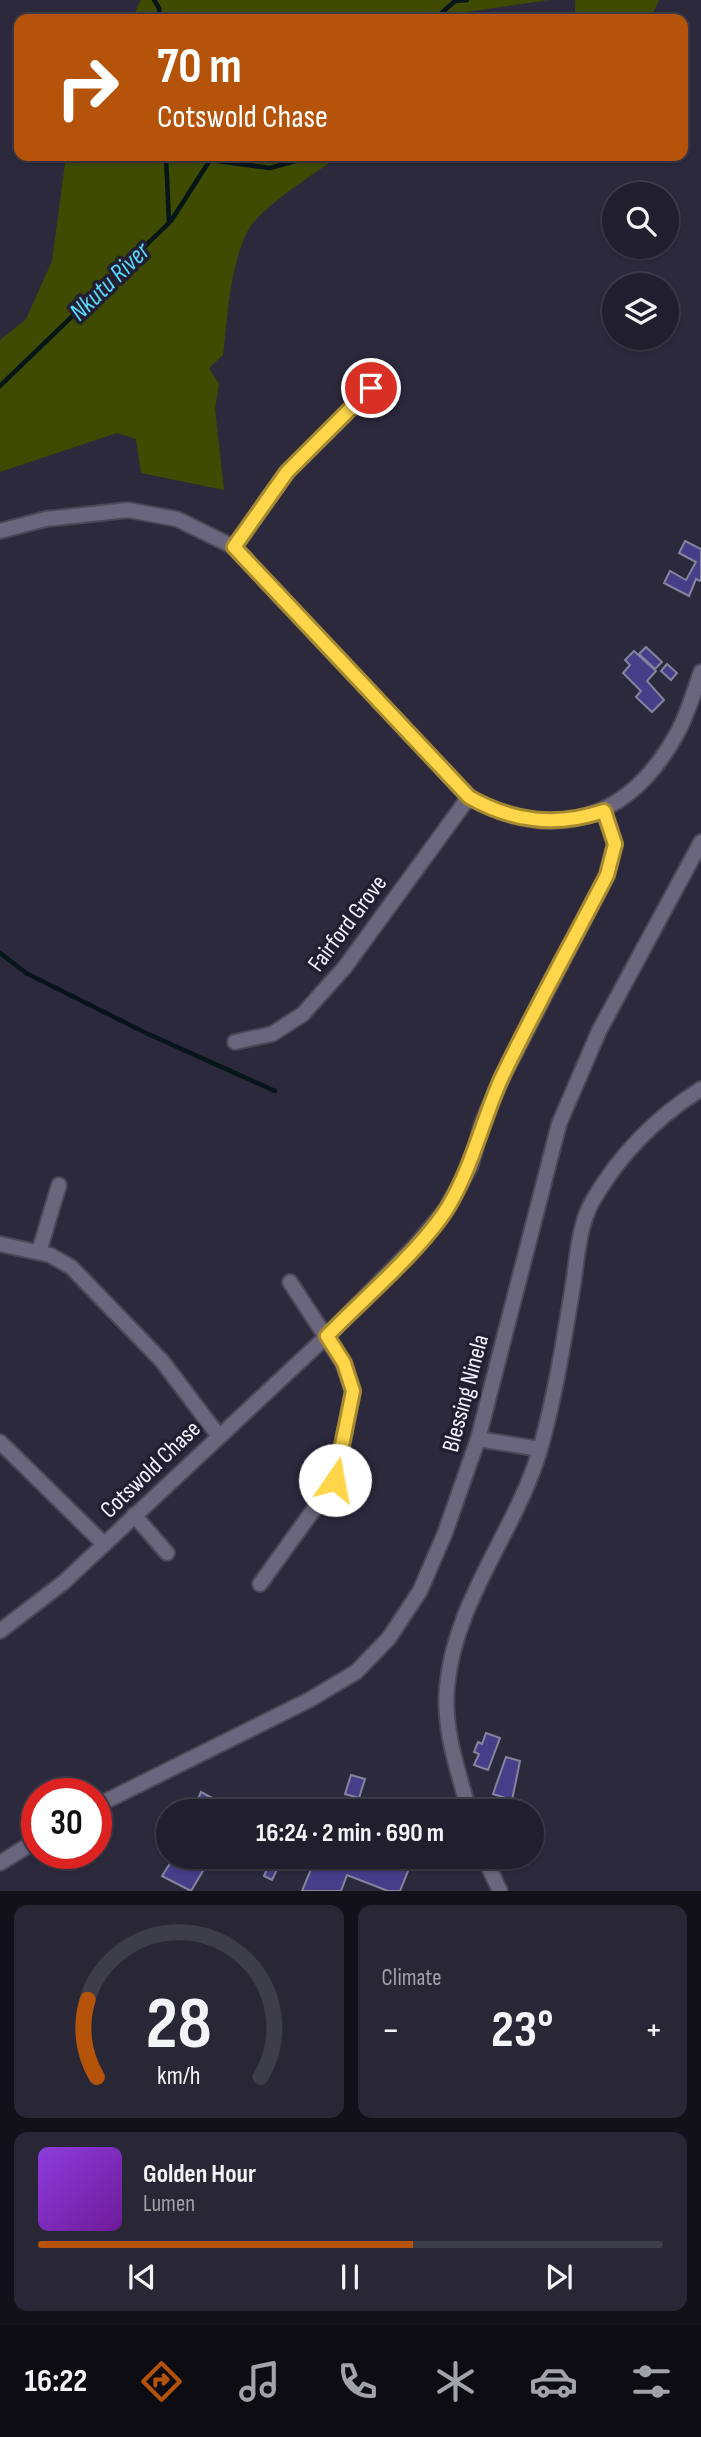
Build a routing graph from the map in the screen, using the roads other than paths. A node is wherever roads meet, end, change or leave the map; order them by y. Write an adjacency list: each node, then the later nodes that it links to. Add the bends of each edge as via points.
1 (385, 375): 3 (street, via 287,472)
2 (0, 531): 3 (street, via 46,519 128,510 177,519)
3 (234, 547): 5 (street)
4 (701, 672): 6 (street, via 686,715 663,756 641,783)
5 (469, 797): 6 (street, via 490,809 533,821 564,821); 8 (street, Fairford Grove, via 345,967 303,1014 272,1034)
6 (604, 811): 14 (street, Cotswold Chase, via 615,844 607,875 502,1078 482,1123 471,1165 446,1209 416,1245)
7 (701, 842): 16 (street, Blessing Ninela, via 599,1031 559,1124)
8 (236, 1042)
9 (701, 1089): 18 (street, via 672,1107 642,1135 590,1205 580,1239 558,1381)
10 (59, 1185): 12 (street)
11 (0, 1244): 12 (street)
12 (39, 1252): 15 (street, via 71,1266 162,1361)
13 (290, 1282): 14 (street)
14 (327, 1336): 15 (street, Cotswold Chase); 22 (street, via 344,1363 353,1391 335,1480)
15 (218, 1435): 19 (street, Cotswold Chase)
16 (478, 1439): 18 (street); 24 (street, Blessing Ninela, via 420,1591 389,1637 356,1672)
17 (0, 1442): 20 (street)
18 (540, 1449): 25 (street, via 517,1507 477,1583 447,1684 450,1744)
19 (134, 1515): 20 (street, Cotswold Chase); 21 (street)
20 (104, 1544): 23 (street, Cotswold Chase)
21 (167, 1553)
22 (260, 1584)
23 (0, 1631)
24 (112, 1798)
25 (466, 1799)
26 (21, 1850): 27 (street)
27 (0, 1863)
28 (490, 1869): 29 (street)
29 (500, 1891)

